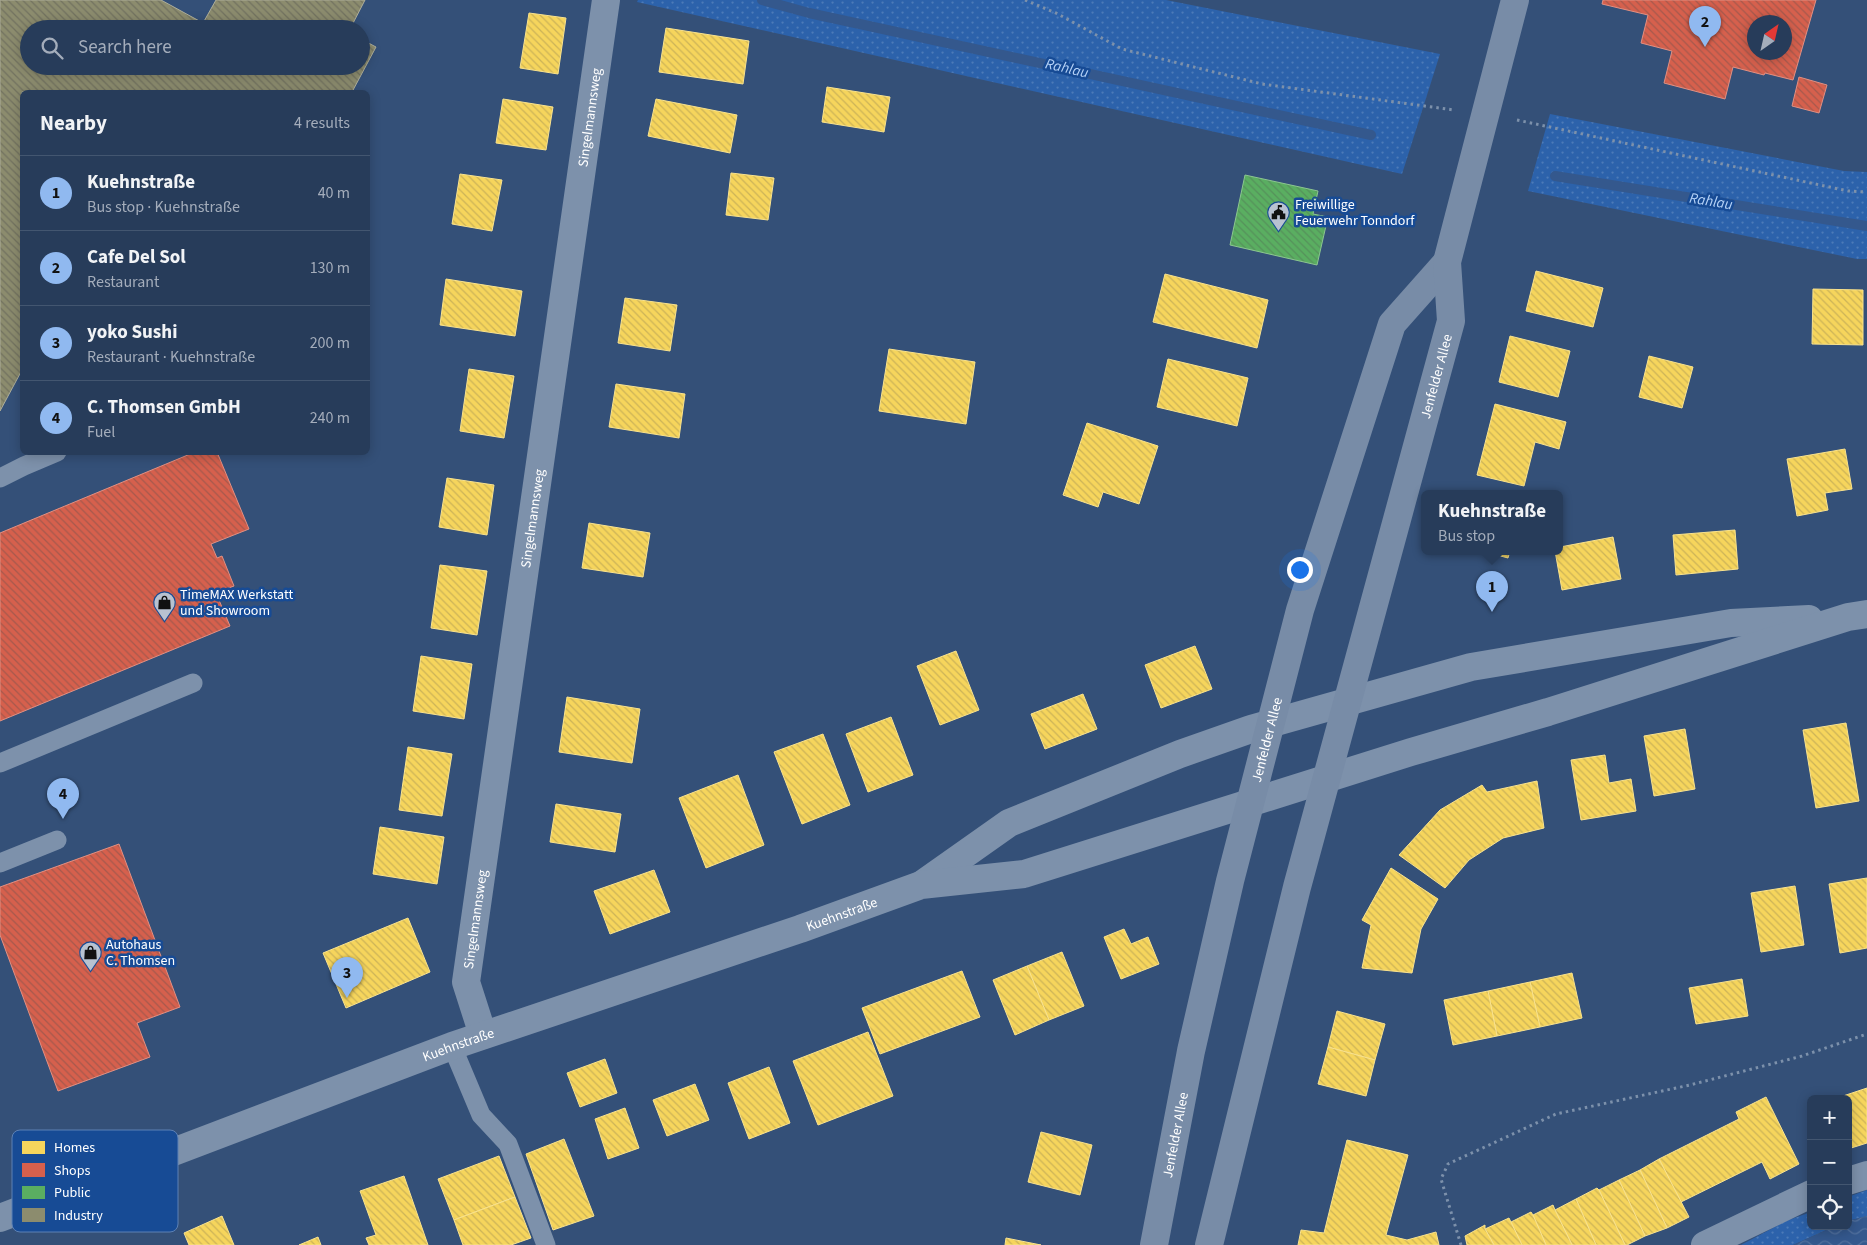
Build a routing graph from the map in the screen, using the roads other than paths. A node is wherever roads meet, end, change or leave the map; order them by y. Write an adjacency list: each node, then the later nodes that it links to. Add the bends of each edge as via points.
1 (606, 0): 17 (street, Singelmannsweg, via 466,982)
2 (1515, 0): 3 (main road, Jenfelder Allee)
3 (1447, 262): 9 (main road, Jenfelder Allee, via 1450,321); 10 (main road, Jenfelder Allee, via 1392,324 1300,610)
4 (44, 455): 5 (lane)
5 (27, 459): 6 (lane)
6 (0, 478)
7 (1858, 616): 9 (street, Kuehnstraße, via 1731,623 1471,667); 12 (street, Kuehnstraße)
8 (193, 683): 11 (lane)
9 (1348, 701): 10 (street, Kuehnstraße); 12 (main road, Jenfelder Allee)
10 (1271, 723): 13 (main road, Jenfelder Allee); 16 (street, Kuehnstraße, via 1180,754 1009,823)
11 (0, 762)
12 (1327, 778): 13 (street, Kuehnstraße); 27 (main road, Jenfelder Allee)
13 (1250, 802): 16 (street, Kuehnstraße, via 1024,874); 26 (main road, Jenfelder Allee, via 1191,1050)
14 (57, 840): 15 (lane)
15 (0, 863)
16 (922, 885): 17 (street, Kuehnstraße)
17 (483, 1035): 18 (street, Kuehnstraße)
18 (452, 1046): 19 (street, Kuehnstraße); 25 (lane, via 481,1116 508,1144)
19 (178, 1150)
20 (1867, 1175): 21 (street)
21 (1852, 1180)
22 (1807, 1196): 28 (street)
23 (12, 1213): 24 (street, Kuehnstraße)
24 (0, 1218)
25 (546, 1245)
26 (1154, 1245)
27 (1209, 1245)
28 (1705, 1245)

